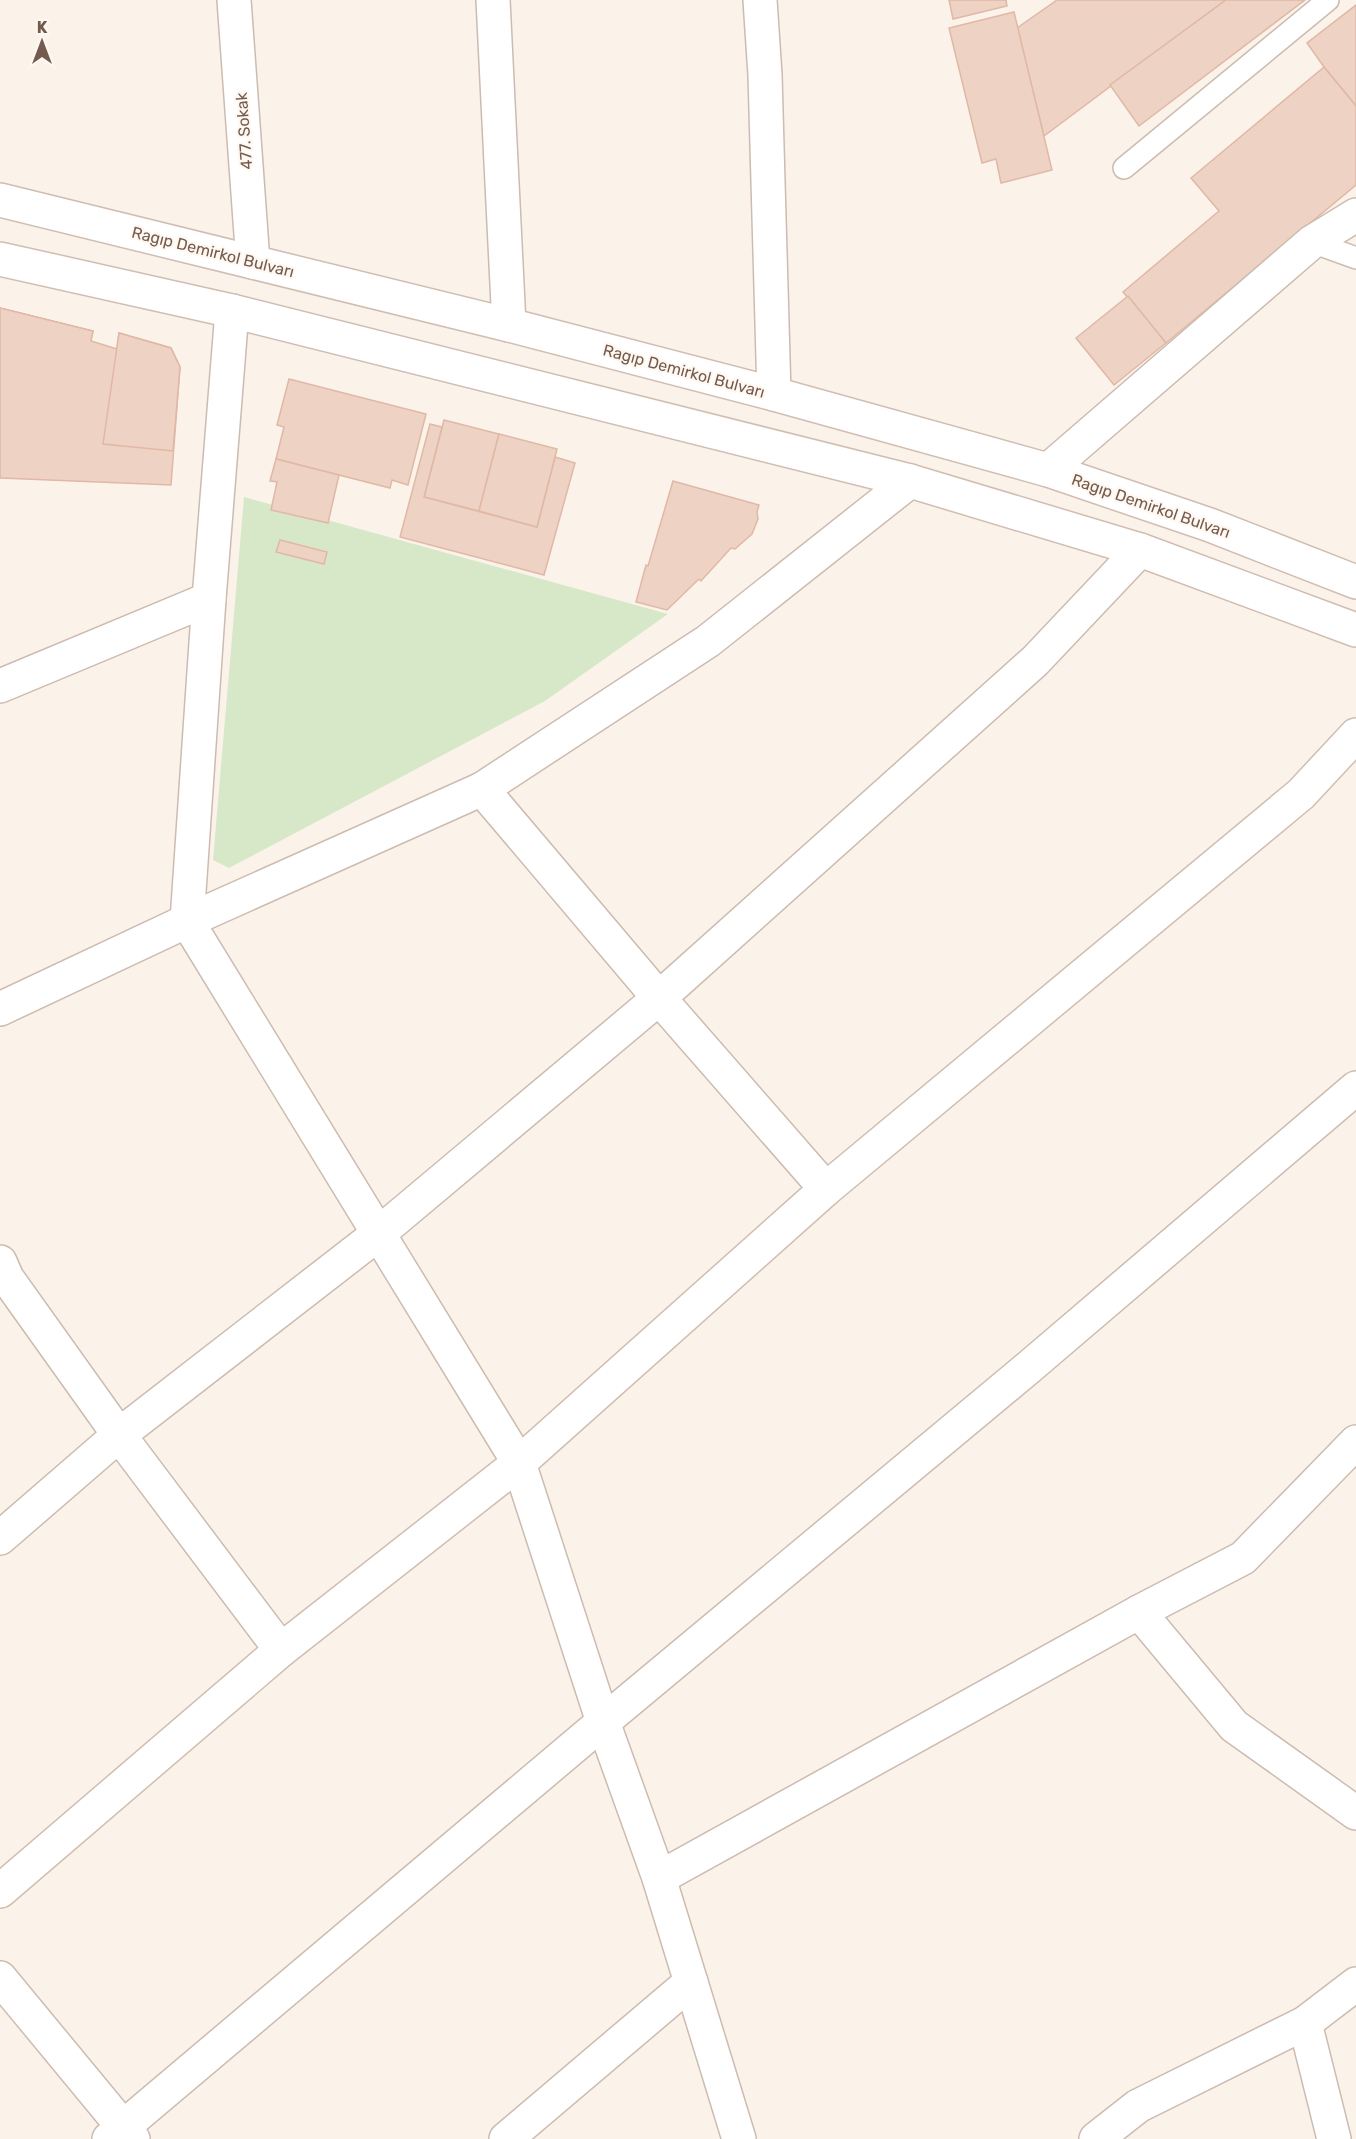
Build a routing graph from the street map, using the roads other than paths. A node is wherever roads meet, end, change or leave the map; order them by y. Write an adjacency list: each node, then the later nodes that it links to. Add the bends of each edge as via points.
1 (234, 0): 11 (street, 477. Sokak)
2 (493, 0): 13 (street)
3 (760, 0): 14 (street)
4 (1328, 0): 5 (lane)
5 (1124, 168)
6 (0, 200): 11 (street, Ragıp Demirkol Bulvarı)
7 (1356, 215): 8 (street)
8 (1312, 242): 9 (lane); 15 (street)
9 (1356, 258)
10 (0, 260): 12 (street)
11 (253, 262): 13 (street, Ragıp Demirkol Bulvarı)
12 (232, 311): 16 (street); 19 (street)
13 (509, 325): 14 (street, Ragıp Demirkol Bulvarı)
14 (774, 394): 15 (street, Ragıp Demirkol Bulvarı)
15 (1048, 470): 18 (street, Ragıp Demirkol Bulvarı, via 1210,525)
16 (910, 481): 17 (street); 23 (street, via 708,641)
17 (1140, 550): 20 (street); 25 (street, via 1035,661)
18 (1356, 582)
19 (209, 599): 21 (street); 24 (street)
20 (1356, 630)
21 (0, 686)
22 (1356, 735): 28 (street, via 1301,794)
23 (482, 789): 24 (street); 25 (street)
24 (188, 921): 26 (street); 29 (street)
25 (659, 998): 28 (street); 29 (street)
26 (0, 1010)
27 (1356, 1088): 37 (street)
28 (826, 1189): 33 (street)
29 (378, 1234): 31 (street); 33 (street)
30 (2, 1274): 31 (street)
31 (119, 1435): 34 (street); 36 (street)
32 (1353, 1452): 35 (street, via 1243,1558)
33 (519, 1463): 36 (street); 37 (street)
34 (0, 1538)
35 (1139, 1612): 38 (street, via 1234,1726); 39 (street)
36 (280, 1650): 40 (street)
37 (603, 1722): 39 (street); 45 (street)
38 (1356, 1813)
39 (659, 1878): 42 (street)
40 (0, 1891)
41 (0, 1978): 45 (street)
42 (691, 1982): 46 (street); 47 (street)
43 (1356, 1984): 44 (street)
44 (1305, 2023): 48 (street, via 1138,2106); 49 (street)
45 (122, 2135)
46 (506, 2139)
47 (739, 2139)
48 (1096, 2139)
49 (1334, 2139)

